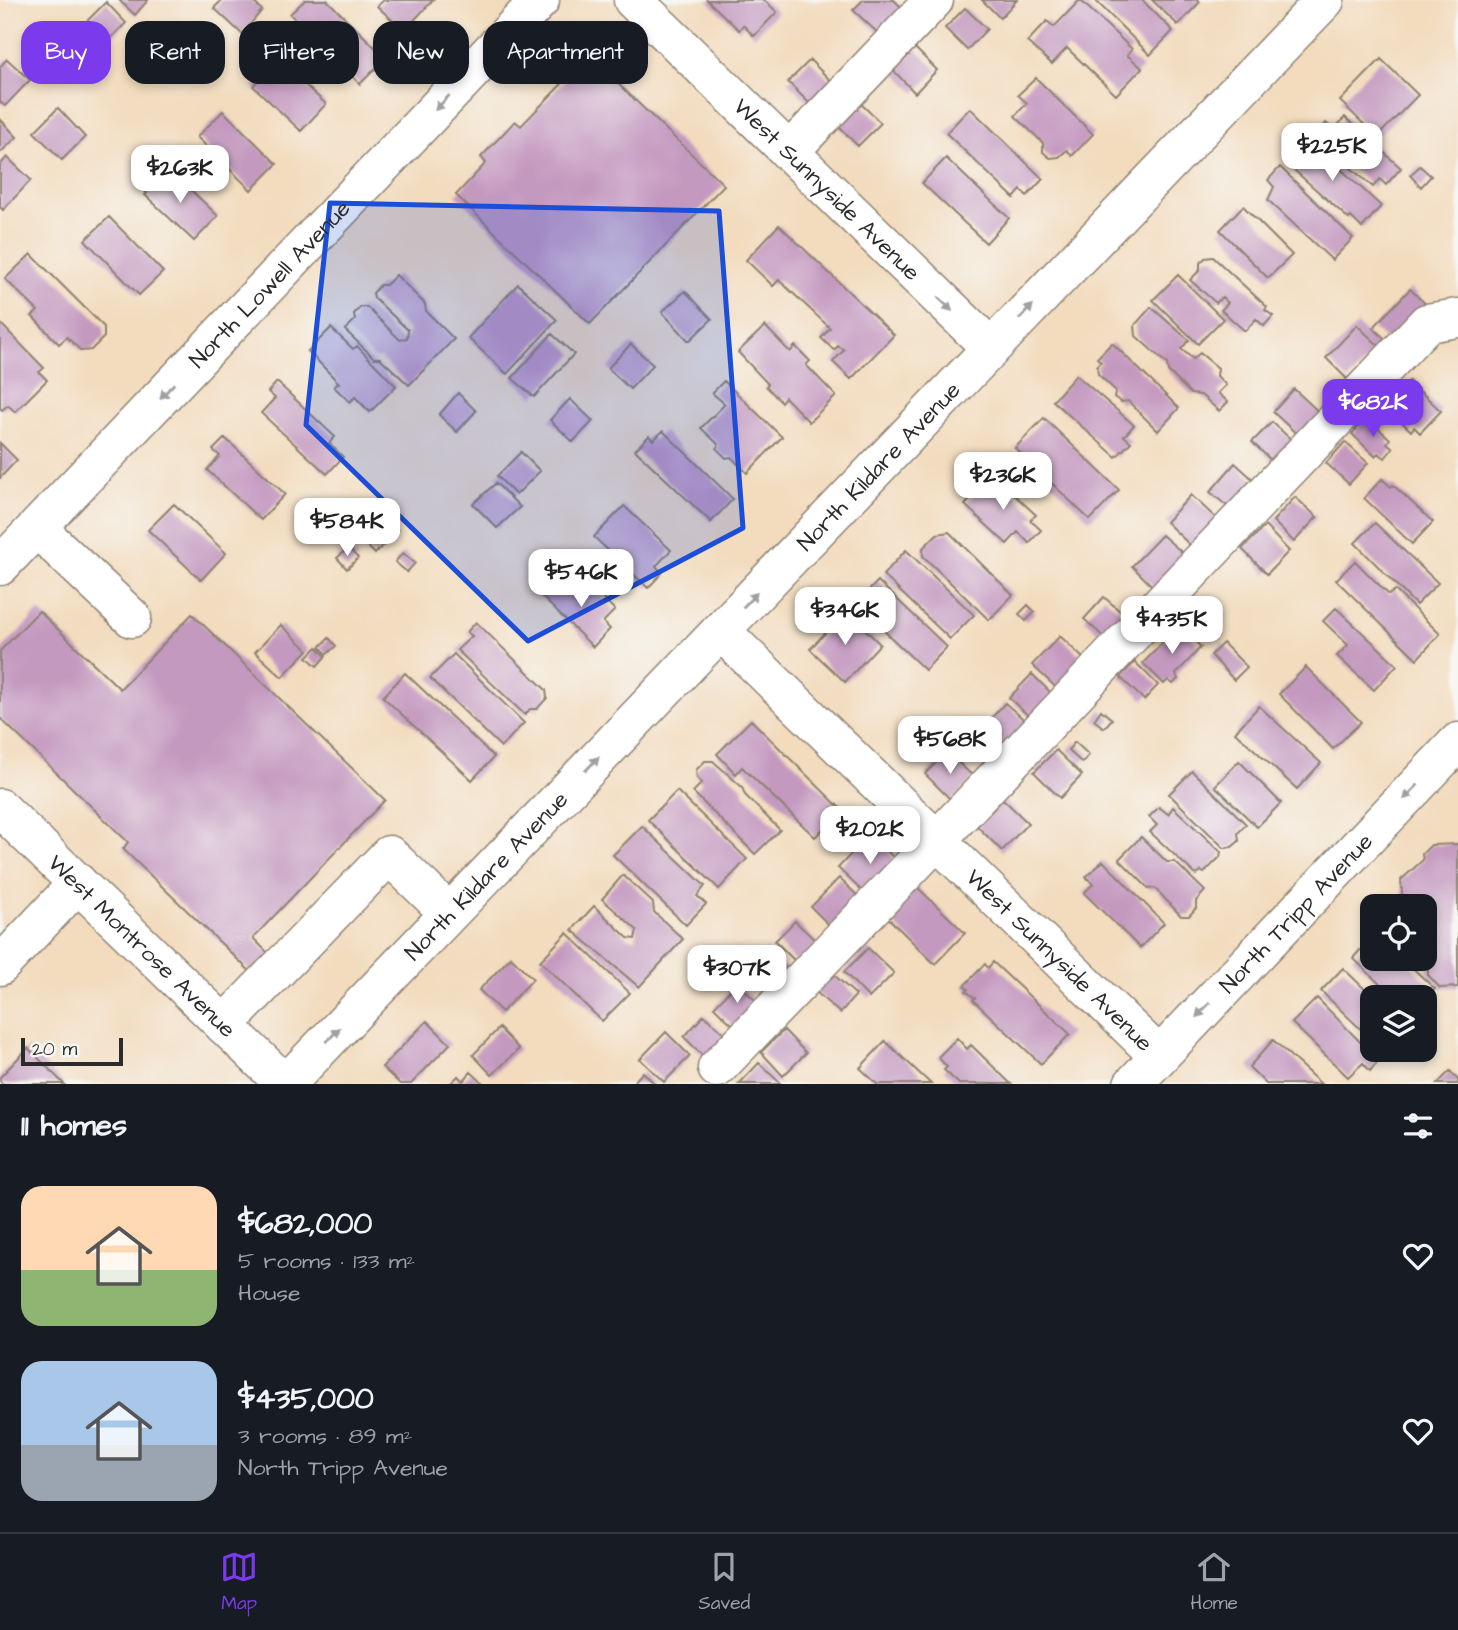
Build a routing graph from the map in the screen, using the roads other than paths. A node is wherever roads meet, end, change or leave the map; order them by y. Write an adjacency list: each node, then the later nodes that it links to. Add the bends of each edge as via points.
1 (540, 0): 8 (street, North Lowell Avenue, one-way to 8)
2 (633, 0): 5 (street, West Sunnyside Avenue)
3 (934, 0): 5 (street)
4 (1325, 0): 7 (street, North Kildare Avenue, one-way to 4)
5 (789, 152): 7 (street, West Sunnyside Avenue, one-way to 7)
6 (1458, 318): 14 (street, via 1427,323)
7 (991, 348): 11 (street, North Kildare Avenue, one-way to 7)
8 (37, 528): 9 (street, North Lowell Avenue); 10 (street)
9 (0, 566)
10 (132, 618)
11 (720, 631): 14 (street, West Sunnyside Avenue); 16 (street, North Kildare Avenue, one-way to 11)
12 (1458, 743): 19 (street, North Tripp Avenue, one-way to 19)
13 (0, 808): 15 (street, West Montrose Avenue)
14 (937, 840): 19 (street, West Sunnyside Avenue); 20 (street)
15 (78, 883): 17 (street); 18 (street, West Montrose Avenue)
16 (449, 913): 18 (street, via 389,855); 21 (street, North Kildare Avenue, one-way to 16)
17 (0, 966)
18 (224, 1025): 21 (street, West Montrose Avenue)
19 (1160, 1056): 22 (street, North Tripp Avenue)
20 (718, 1068)
21 (285, 1084)
22 (1133, 1084)

